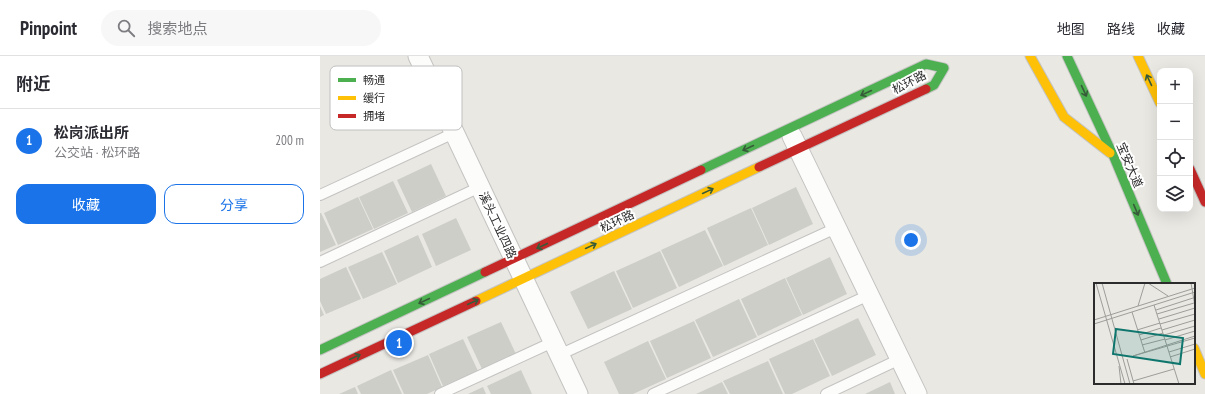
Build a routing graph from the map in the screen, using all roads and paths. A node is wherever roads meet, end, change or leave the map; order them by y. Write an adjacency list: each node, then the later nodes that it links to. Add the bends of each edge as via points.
1 (418, 56): 5 (street, 溪头工业四路)
2 (1030, 56): 11 (street, via 1064,117)
3 (1067, 56): 11 (street, 宝安大道, one-way to 11)
4 (1138, 56): 6 (street, one-way to 4)
5 (423, 66)
6 (1157, 97)
7 (788, 129): 10 (street); 10 (street, 松环路, one-way to 7, via 934,85 944,68 926,64); 17 (street, 松环路, one-way to 17)
8 (453, 130): 9 (street, 溪头工业四路)
9 (454, 133): 13 (street, 溪头工业四路); 14 (lane)
10 (798, 149): 16 (street); 19 (street, 松环路, one-way to 10)
11 (1113, 155): 20 (street, 宝安大道, one-way to 20)
12 (1193, 176): 15 (street)
13 (480, 187): 17 (street, 溪头工业四路); 18 (lane)
14 (320, 195)
15 (1205, 202)
16 (836, 228): 21 (street); 22 (lane)
17 (514, 259): 19 (street, 溪头工业四路); 23 (street, 松环路, one-way to 23)
18 (320, 262)
19 (523, 278): 22 (street, 溪头工业四路); 26 (street, 松环路, one-way to 19)
20 (1167, 283)
21 (869, 295): 25 (street); 30 (lane)
22 (556, 348): 28 (lane); 29 (street, 溪头工业四路)
23 (320, 350)
24 (1195, 350): 27 (street)
25 (900, 359): 31 (lane); 32 (street)
26 (320, 374)
27 (1205, 374)
28 (440, 394)
29 (578, 394)
30 (653, 394)
31 (826, 394)
32 (917, 394)

